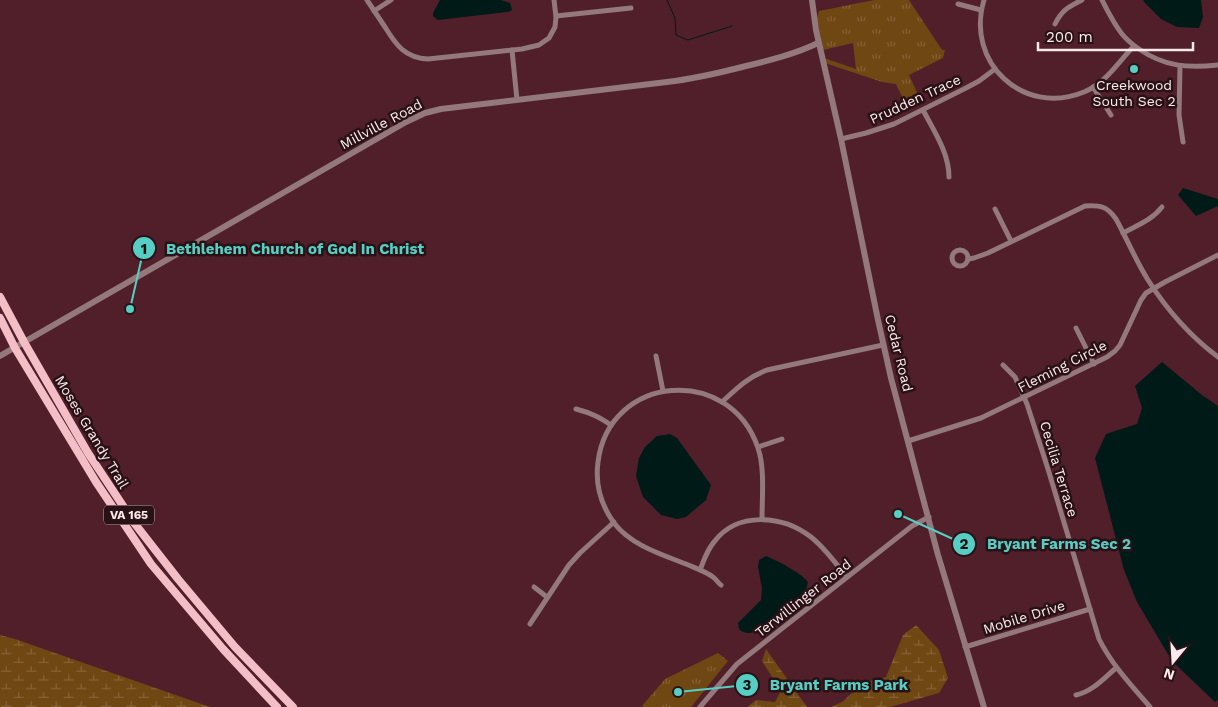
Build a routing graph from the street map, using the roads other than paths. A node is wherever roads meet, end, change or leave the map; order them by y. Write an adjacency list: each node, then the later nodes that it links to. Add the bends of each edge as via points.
1 (367, 0): 11 (street)
2 (391, 0): 11 (street)
3 (554, 0): 12 (street)
4 (812, 0): 14 (street, Cedar Road)
5 (984, 0): 10 (street)
6 (1082, 0): 13 (street, via 1062,12)
7 (1102, 0): 15 (street, via 1115,24)
8 (958, 4): 10 (street)
9 (631, 8): 12 (street)
10 (981, 10): 19 (street, via 982,40)
11 (374, 11): 16 (street, via 395,42 421,59)
12 (556, 16): 16 (street, via 553,32 544,42)
13 (1055, 24)
14 (818, 42): 21 (street, Millville Road, via 784,57 696,78); 24 (street, Cedar Road)
15 (1134, 46): 17 (street, via 1156,60); 20 (street)
16 (512, 50): 21 (street)
17 (1180, 66): 18 (street); 25 (street)
18 (1218, 66)
19 (995, 69): 20 (street, via 1015,87 1045,98 1067,97); 22 (street, Prudden Trace, via 979,81)
20 (1093, 87): 23 (street)
21 (518, 100): 37 (street, Millville Road, via 441,109 415,117)
22 (923, 110): 24 (street, Prudden Trace, via 876,130); 26 (street, via 949,166)
23 (1111, 115)
24 (841, 139): 38 (street, Cedar Road)
25 (1183, 142)
26 (949, 177)
27 (1162, 207): 29 (street, via 1148,220)
28 (995, 209): 30 (street)
29 (1124, 233): 30 (street, via 1111,211 1094,205 1085,206); 33 (street)
30 (1011, 241): 32 (street)
31 (1218, 255): 33 (street, Fleming Circle)
32 (968, 259)
33 (1154, 289): 42 (street, via 1186,329); 43 (street, Fleming Circle, via 1143,296 1116,352)
34 (0, 297): 37 (main road, Moses Grandy Trail / VA 165)
35 (0, 318): 39 (main road, Moses Grandy Trail / VA 165)
36 (1076, 328): 43 (street)
37 (24, 342): 39 (street, Millville Road); 67 (main road, Moses Grandy Trail / VA 165, via 88,453 135,524 235,647)
38 (883, 345): 47 (street, via 767,370 752,376); 51 (street, Cedar Road)
39 (15, 348): 40 (street, Millville Road); 66 (main road, Moses Grandy Trail / VA 165, via 96,482 151,564)
40 (0, 356)
41 (656, 356): 45 (street)
42 (1218, 357)
43 (1094, 364): 46 (street, Fleming Circle)
44 (1003, 366): 46 (street, Cecilia Terrace, via 1015,377)
45 (663, 391): 47 (street, via 688,390); 49 (street, via 641,399)
46 (1025, 397): 51 (street, Fleming Circle, via 980,418); 61 (street, Cecilia Terrace)
47 (722, 402): 52 (street, via 744,421)
48 (576, 409): 49 (street, via 589,412)
49 (611, 425): 55 (street, via 601,446 597,477 600,496)
50 (782, 439): 52 (street)
51 (908, 441): 53 (street, Cedar Road)
52 (758, 447): 54 (street)
53 (929, 517): 57 (street, Terwillinger Road, via 912,526); 63 (street, Cedar Road)
54 (762, 519): 56 (street, via 741,522 720,534 707,552); 57 (street, via 775,520 806,532)
55 (614, 522): 56 (street, via 638,543); 60 (street, via 580,553)
56 (700, 570): 58 (street)
57 (847, 577): 68 (street, Terwillinger Road, via 737,664)
58 (721, 585)
59 (534, 587): 60 (street)
60 (548, 597): 62 (street)
61 (1090, 610): 63 (street, Mobile Drive); 64 (street, Cecilia Terrace, via 1099,639)
62 (530, 624)
63 (965, 647): 69 (street, Cedar Road)
64 (1116, 668): 65 (street, via 1087,692); 70 (street, Cecilia Terrace)
65 (1076, 696)
66 (277, 707)
67 (293, 707)
68 (700, 707)
69 (984, 707)
70 (1150, 707)

